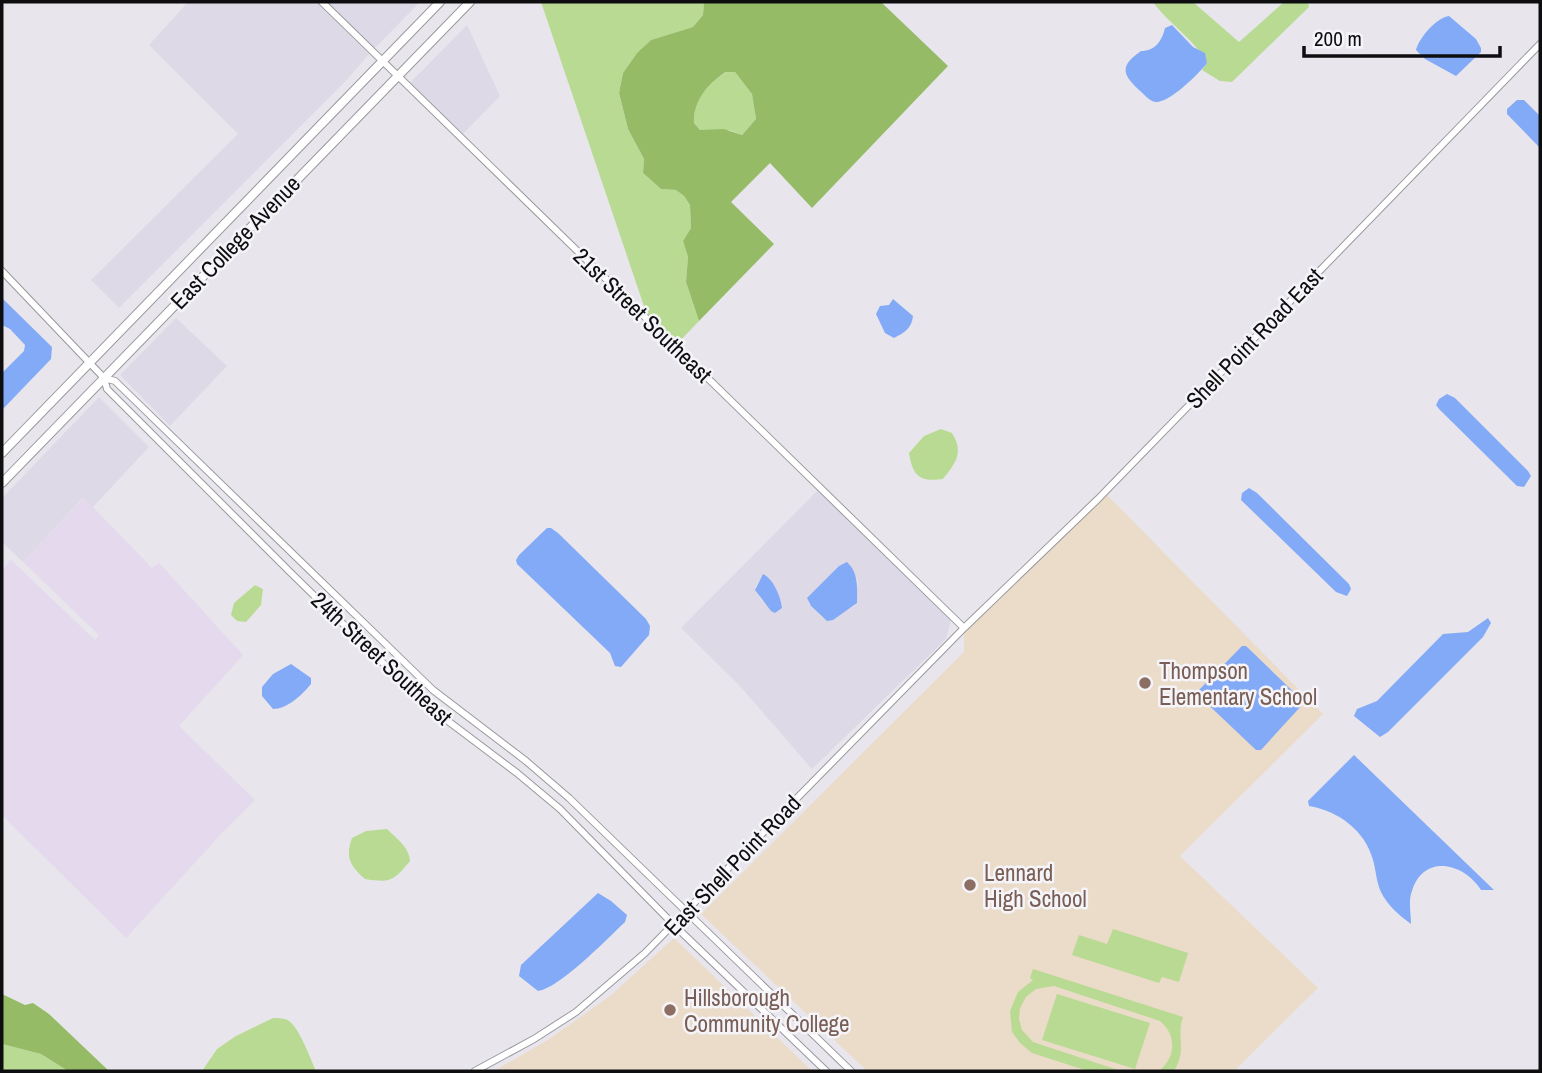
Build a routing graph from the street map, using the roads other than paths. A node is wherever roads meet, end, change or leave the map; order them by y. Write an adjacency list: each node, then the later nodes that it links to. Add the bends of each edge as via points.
1 (322, 2): 5 (street, 21st Street Southeast)
2 (440, 2): 5 (main road, East College Avenue)
3 (470, 2): 6 (main road, East College Avenue)
4 (1540, 44): 12 (street, Shell Point Road East, via 1098,499)
5 (382, 62): 6 (street, 21st Street Southeast); 8 (main road, East College Avenue)
6 (397, 77): 9 (main road, East College Avenue); 12 (street, 21st Street Southeast)
7 (2, 271): 8 (street, 24th Street Southeast)
8 (90, 363): 9 (street, 24th Street Southeast); 10 (main road, East College Avenue)
9 (104, 378): 11 (main road, East College Avenue); 13 (street, 24th Street Southeast, via 115,380 433,690 569,798); 14 (street, 24th Street Southeast, via 107,388 424,703 560,809)
10 (2, 453)
11 (2, 483)
12 (964, 628): 13 (street, East Shell Point Road)
13 (685, 913): 14 (street, East Shell Point Road); 17 (street, 24th Street Southeast)
14 (674, 925): 15 (street, East Shell Point Road, via 576,1012); 16 (street, 24th Street Southeast)
15 (475, 1071)
16 (826, 1071)
17 (851, 1071)

